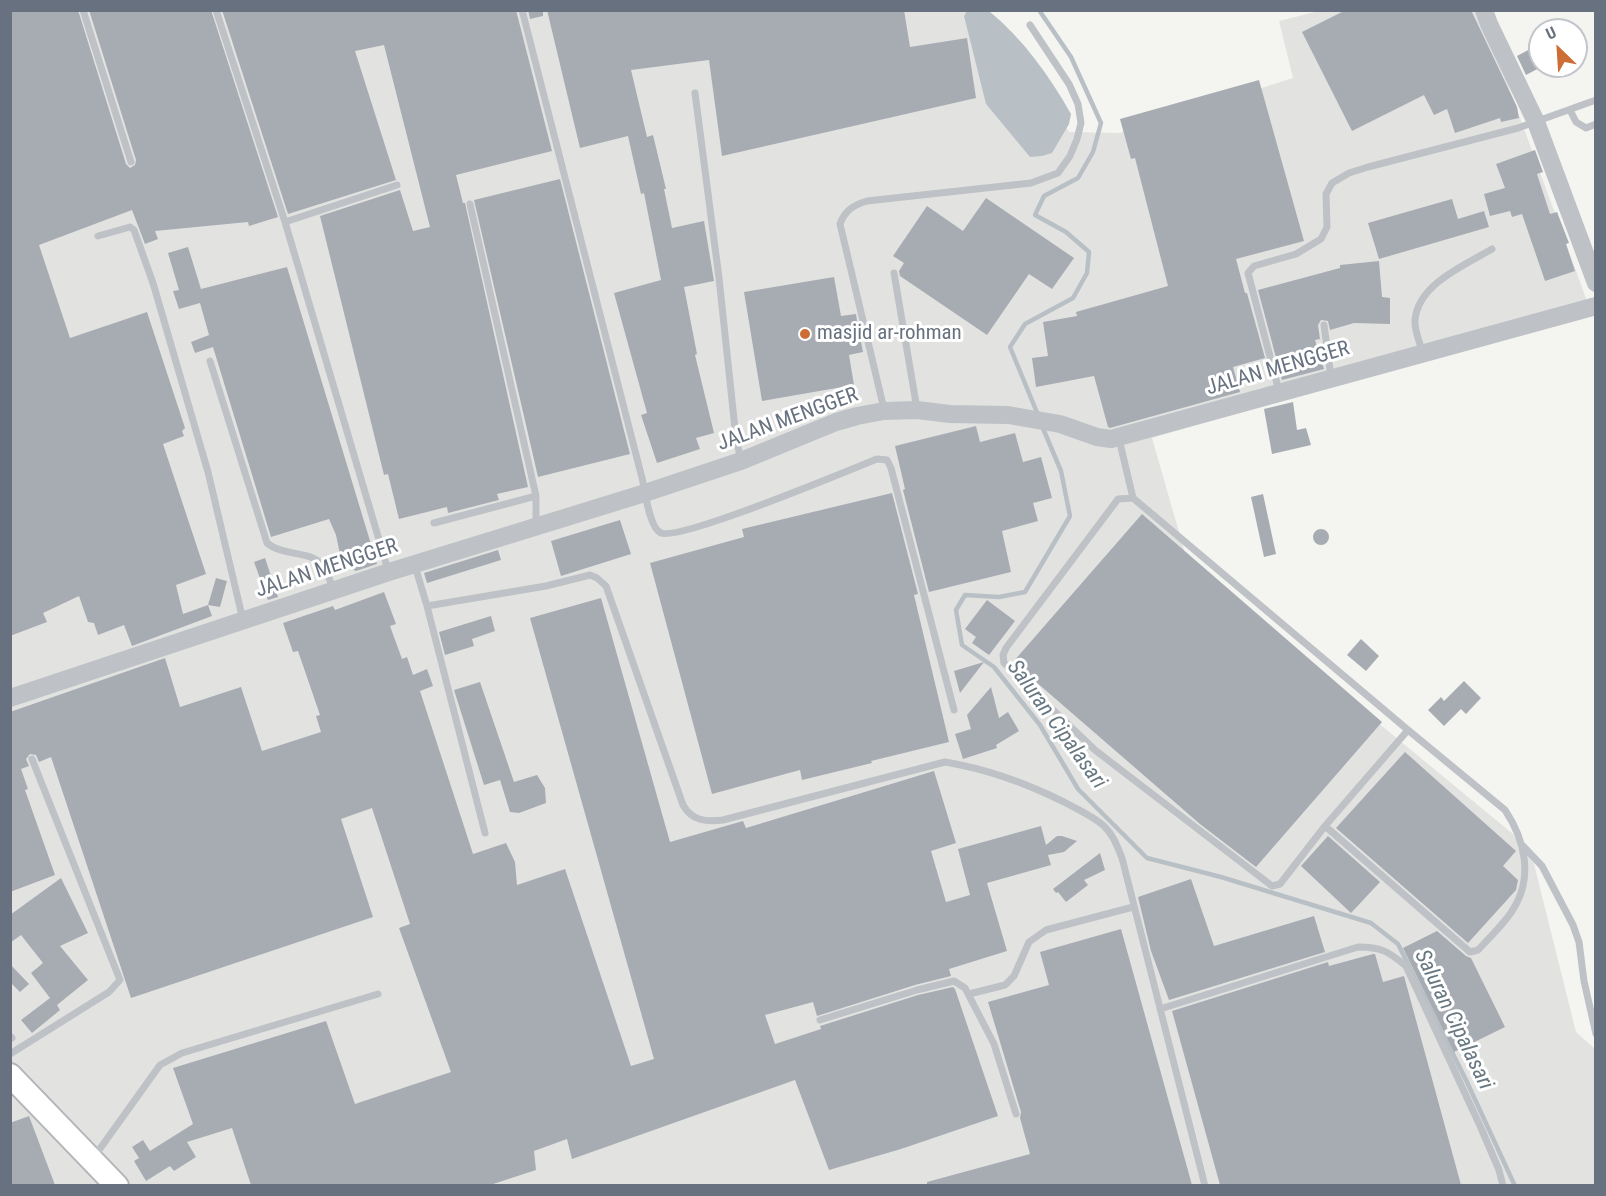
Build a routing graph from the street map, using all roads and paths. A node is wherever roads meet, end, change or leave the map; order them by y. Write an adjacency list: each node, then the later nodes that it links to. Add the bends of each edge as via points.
1 (83, 10): 11 (lane)
2 (216, 10): 14 (lane)
3 (522, 10): 29 (lane)
4 (1488, 15): 9 (street)
5 (1030, 25): 26 (lane, via 1078,104 1081,123 1077,139 1058,173 1030,183 867,201 854,205 843,215 840,224)
6 (695, 93): 28 (lane)
7 (1596, 100): 8 (lane)
8 (1570, 110): 9 (lane); 10 (lane, via 1576,122 1586,128)
9 (1536, 122): 18 (street); 24 (lane, via 1349,173 1332,183 1326,194 1327,227 1321,239 1296,254 1251,267 1248,273)
10 (1596, 124)
11 (131, 162)
12 (397, 185): 14 (lane)
13 (470, 204): 30 (lane)
14 (285, 222): 35 (lane)
15 (98, 236): 38 (lane, via 130,227 134,230 208,472)
16 (1492, 249): 21 (lane, via 1435,284 1418,306 1415,322)
17 (894, 273): 25 (lane)
18 (1596, 283)
19 (1596, 306): 21 (street, JALAN MENGGER)
20 (1324, 325): 23 (lane)
21 (1422, 352): 23 (street, JALAN MENGGER)
22 (210, 360): 36 (lane, via 267,543 275,550 320,562)
23 (1331, 377): 24 (street, JALAN MENGGER)
24 (1279, 393): 27 (street, JALAN MENGGER)
25 (917, 410): 26 (street, JALAN MENGGER); 27 (street, JALAN MENGGER, via 1008,415 1060,424 1097,437)
26 (884, 411): 28 (street, JALAN MENGGER, via 836,422)
27 (1118, 437): 31 (lane)
28 (741, 461): 29 (street, JALAN MENGGER)
29 (645, 493): 33 (street, JALAN MENGGER); 40 (lane, via 656,530 677,533 877,459 887,460)
30 (536, 496): 32 (lane); 33 (lane)
31 (1133, 498): 41 (lane); 43 (lane, via 1119,499 1006,648 1004,663 1095,750 1268,885 1280,884)
32 (434, 524)
33 (536, 525): 34 (street, JALAN MENGGER)
34 (414, 564): 35 (street, JALAN MENGGER); 37 (lane)
35 (388, 572): 36 (street, JALAN MENGGER)
36 (334, 590): 38 (street, JALAN MENGGER)
37 (427, 606): 44 (lane); 46 (lane, via 590,575 606,586 688,813 709,822 723,820 945,762 975,767 1035,788 1103,825 1122,858)
38 (243, 620): 39 (street, JALAN MENGGER)
39 (10, 698)
40 (954, 710)
41 (1408, 730): 43 (lane); 45 (lane, via 1505,810)
42 (32, 759): 52 (lane, via 120,980 109,992)
43 (1325, 826): 45 (lane, via 1470,952 1478,950 1512,911 1526,870)
44 (485, 833)
45 (1523, 846): 51 (lane, via 1542,866 1573,925)
46 (1133, 907): 48 (lane, via 1038,934 1029,942 1014,976 1005,985); 49 (lane)
47 (378, 994): 55 (lane, via 182,1053 160,1065)
48 (969, 994): 50 (lane, via 954,981); 54 (lane, via 993,1044)
49 (1160, 1009): 57 (lane); 58 (lane, via 1358,946 1377,947 1390,953 1406,966)
50 (820, 1020)
51 (1596, 1034)
52 (10, 1054)
53 (10, 1075): 55 (main road)
54 (1016, 1114)
55 (92, 1160): 56 (main road)
56 (117, 1185)
57 (1205, 1185)
58 (1503, 1185)

